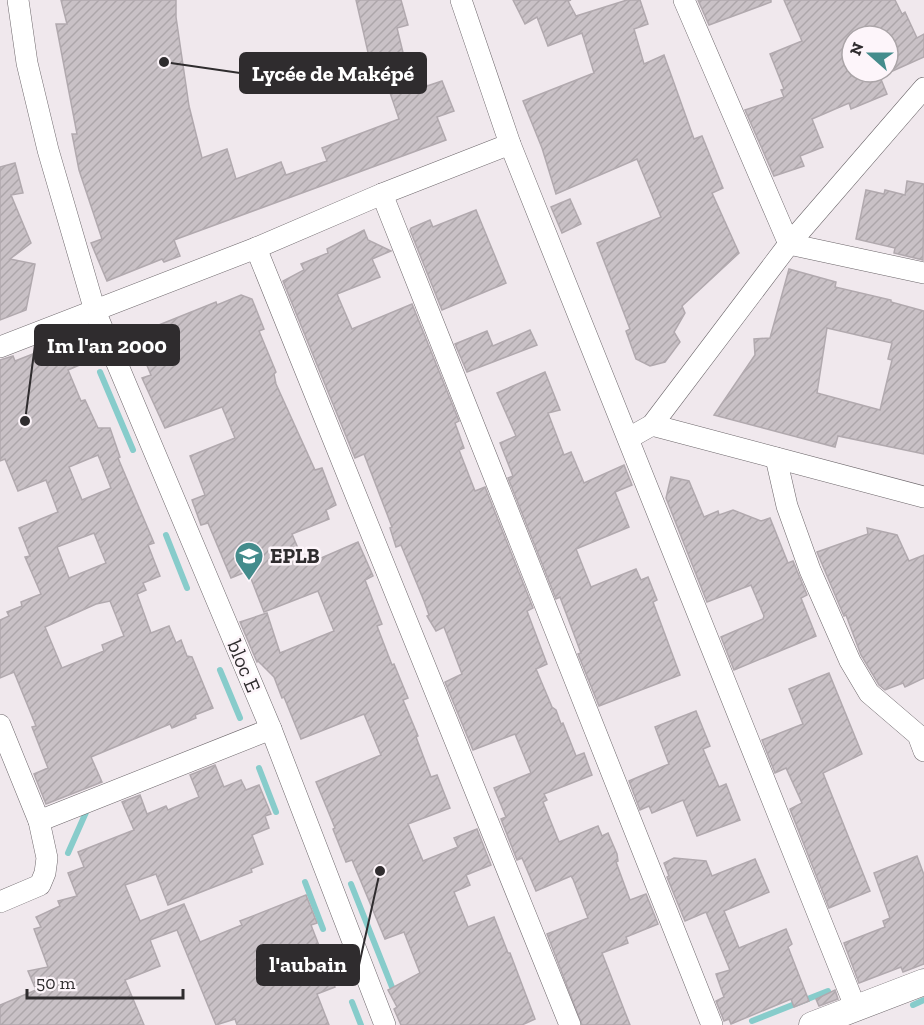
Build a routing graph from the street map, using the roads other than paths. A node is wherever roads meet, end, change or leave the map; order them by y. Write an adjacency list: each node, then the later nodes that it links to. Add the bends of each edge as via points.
1 (18, 0): 10 (street, bloc E, via 27,63 48,150)
2 (461, 0): 5 (street)
3 (684, 0): 7 (street)
4 (924, 88): 7 (street)
5 (510, 144): 6 (street); 13 (street)
6 (382, 194): 8 (street); 25 (street)
7 (789, 244): 9 (street); 12 (street)
8 (256, 248): 10 (street); 24 (street)
9 (924, 273)
10 (95, 311): 11 (street); 17 (street, bloc E)
11 (0, 347)
12 (652, 425): 13 (street); 14 (street)
13 (629, 438): 22 (street)
14 (776, 458): 15 (street); 18 (street, via 787,506 810,570 850,661 869,693 918,735)
15 (924, 496)
16 (0, 725): 19 (street)
17 (271, 729): 19 (street); 23 (street, bloc E)
18 (924, 751)
19 (39, 821): 20 (street, via 47,858 40,885)
20 (0, 902)
21 (924, 982): 22 (street)
22 (856, 1009): 26 (street)
23 (385, 1025)
24 (570, 1025)
25 (712, 1025)
26 (812, 1025)

